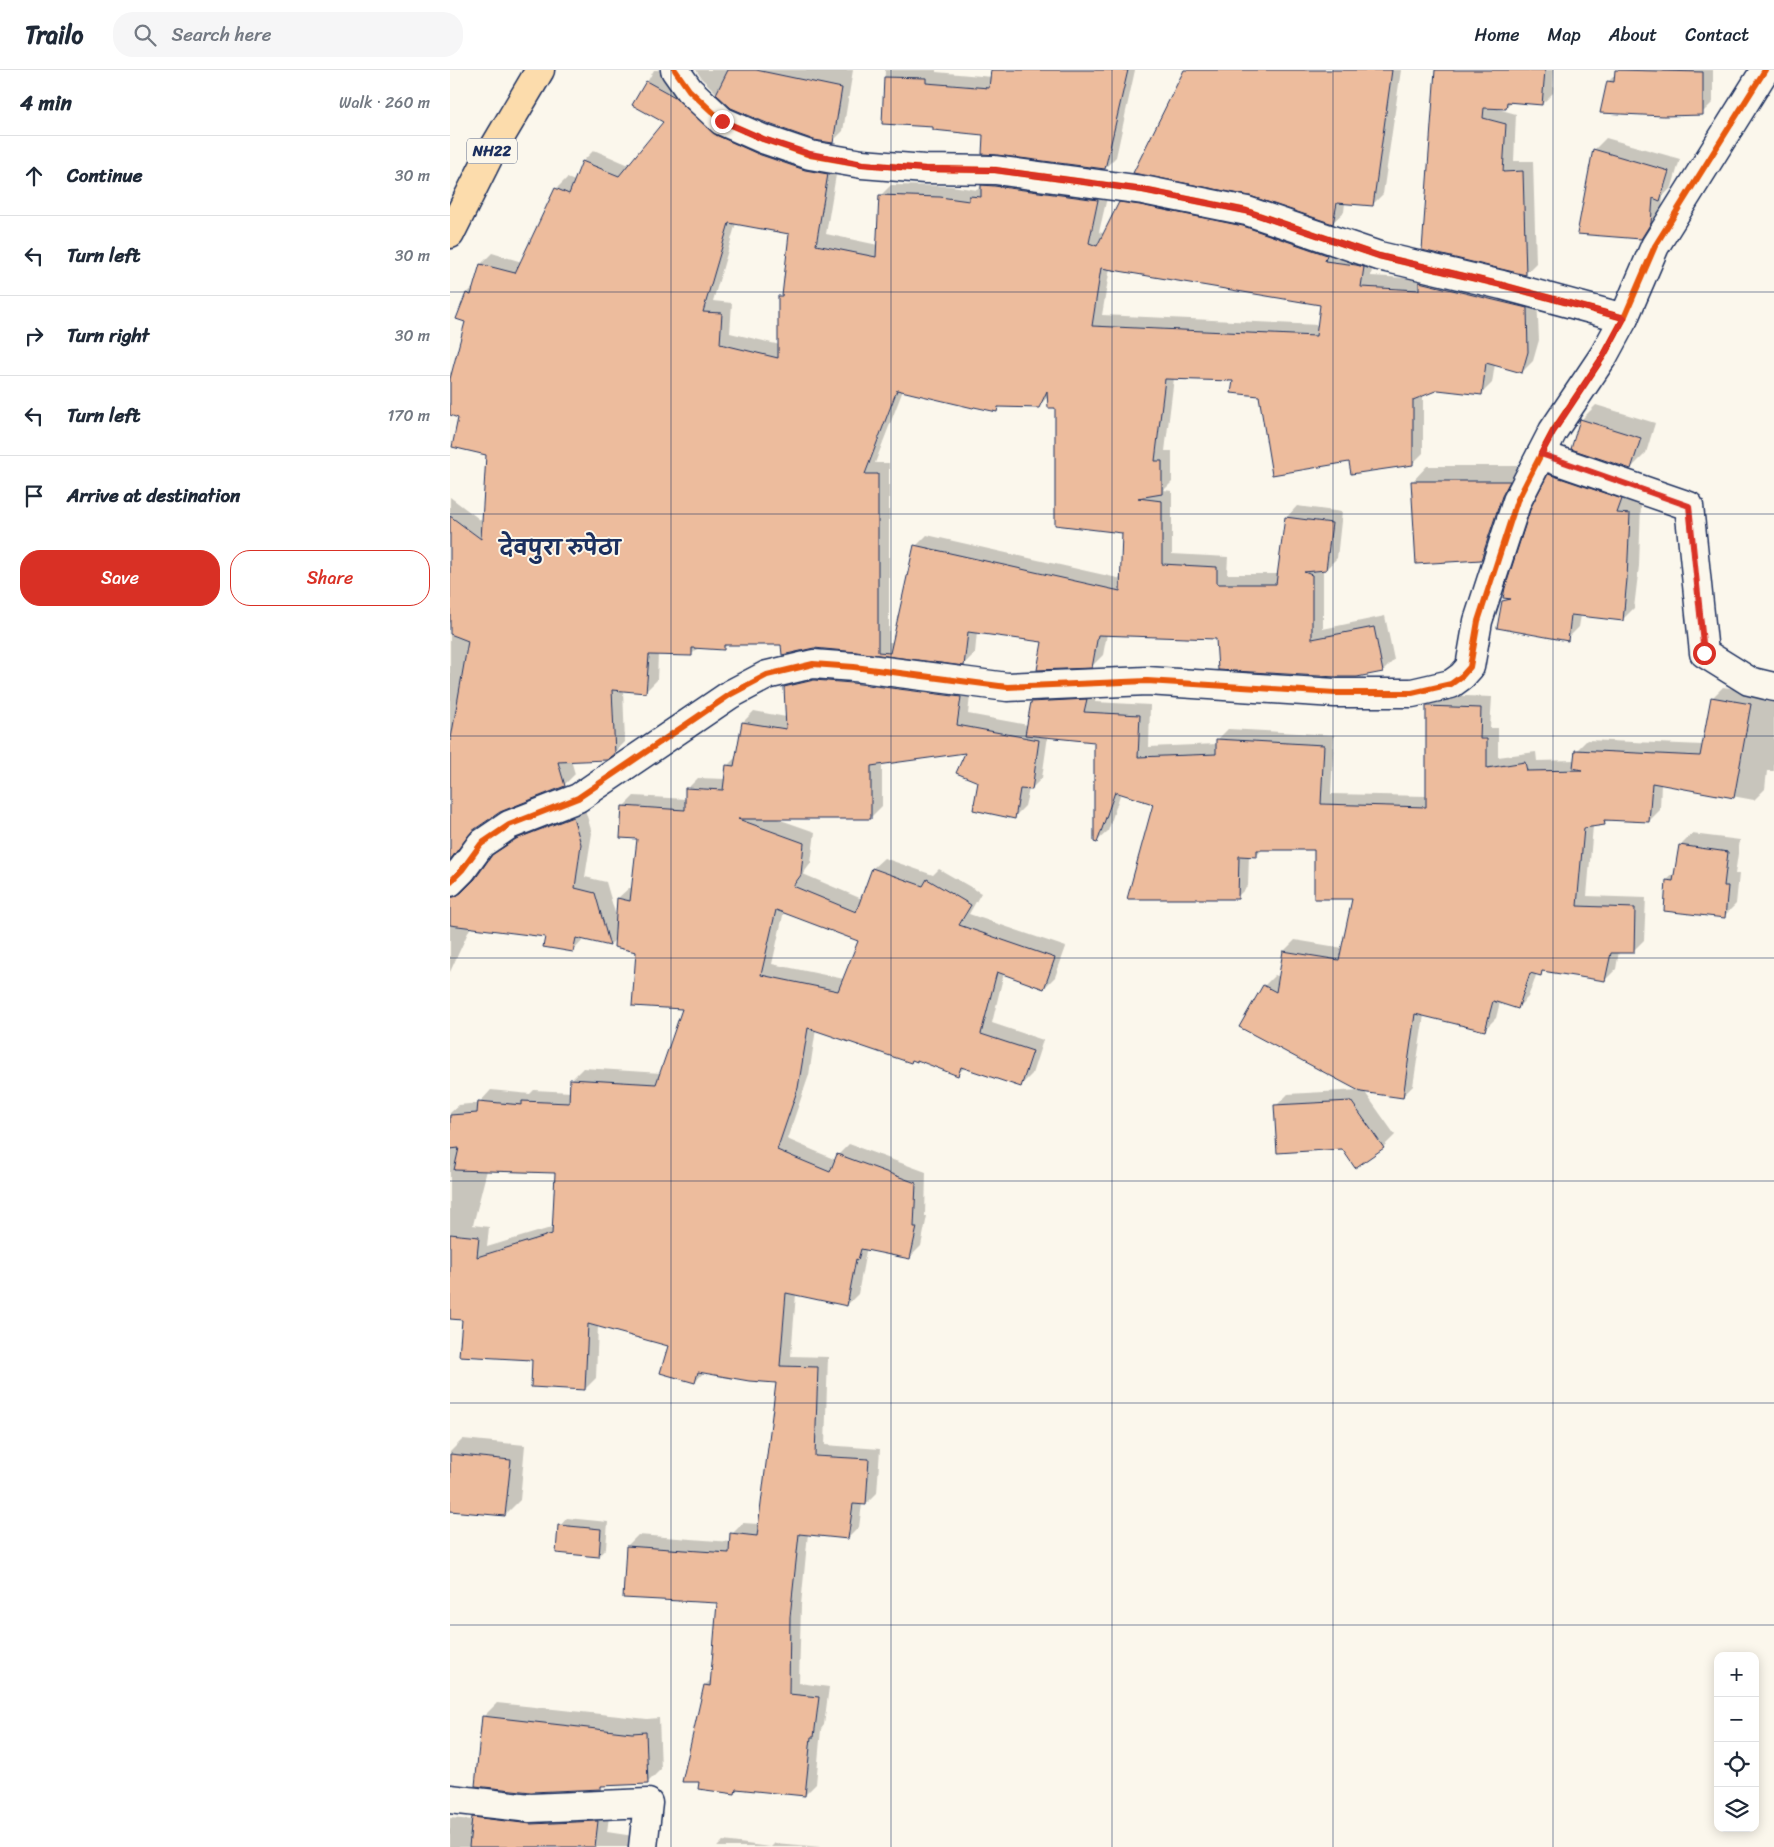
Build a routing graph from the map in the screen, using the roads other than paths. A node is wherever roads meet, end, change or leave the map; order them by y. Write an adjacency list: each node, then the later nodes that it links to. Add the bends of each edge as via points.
1 (540, 70): 4 (main road, NH22, via 488,158)
2 (675, 70): 5 (street, via 689,90 722,121 810,154 862,164 995,170 1143,190 1246,211 1379,256)
3 (1765, 70): 5 (street, via 1655,246)
4 (450, 234)
5 (1624, 318): 6 (street)
6 (1541, 454): 7 (street, via 1689,506 1704,653 1749,681); 8 (street, via 1517,501 1478,621 1470,667 1451,684 1412,693 1335,693 1147,681 1007,687 813,664 768,674 731,694 578,798 509,825 481,844)
7 (1774, 687)
8 (450, 882)
9 (450, 1799): 10 (street, via 530,1808 648,1803)
10 (644, 1847)

